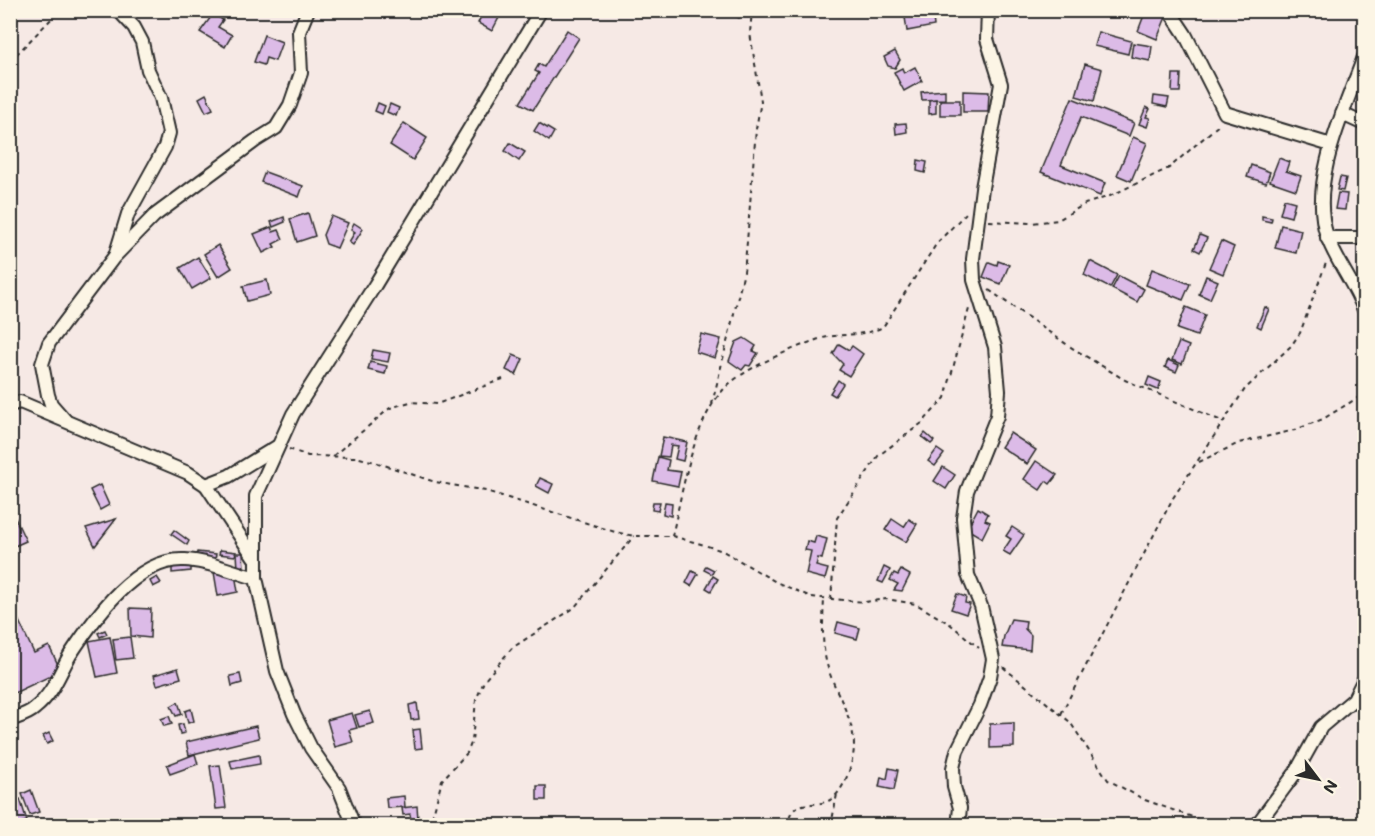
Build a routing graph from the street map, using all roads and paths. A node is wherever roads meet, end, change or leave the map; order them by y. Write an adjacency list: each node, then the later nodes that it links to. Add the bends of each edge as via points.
1 (60, 10): 9 (path)
2 (118, 10): 18 (street, via 142,42 169,133 128,214)
3 (309, 10): 18 (street, via 299,32 300,77 276,128 154,216)
4 (541, 10): 27 (street, via 293,414)
5 (752, 10): 24 (path, via 750,33 761,101 744,272)
6 (988, 10): 15 (street, via 987,39 1000,84)
7 (1169, 10): 11 (street, via 1185,34 1221,109)
8 (1364, 60): 10 (street)
9 (10, 61)
10 (1342, 114): 12 (street); 13 (street)
11 (1230, 116): 13 (street); 15 (path, via 1162,172 1058,220)
12 (1365, 124)
13 (1331, 145): 17 (street, via 1323,211)
14 (971, 207): 24 (path, via 937,243 883,327 870,334 826,336 806,344 736,379 723,389)
15 (978, 220): 19 (street, via 973,259)
16 (1365, 238): 17 (street)
17 (1330, 242): 20 (street); 26 (path, via 1300,333 1245,389)
18 (114, 257): 25 (street, via 43,354 51,404)
19 (975, 283): 26 (path, via 1125,380); 36 (path, via 945,398 922,423 878,456 837,518); 37 (street, via 995,347 999,392 997,416 967,491 964,538 968,575 981,606)
20 (1365, 310)
21 (503, 379): 28 (path, via 437,404 410,402 390,408)
22 (1365, 394): 29 (path, via 1323,419 1239,442)
23 (14, 401): 25 (street)
24 (712, 407): 32 (path, via 694,448)
25 (66, 420): 30 (street, via 188,473)
26 (1224, 423): 29 (path)
27 (278, 446): 28 (path, via 308,456); 30 (street, via 229,476); 33 (street, via 256,496)
28 (333, 456): 31 (path, via 356,458 435,482 486,491)
29 (1198, 463): 39 (path, via 1173,498)
30 (206, 485): 33 (street)
31 (634, 536): 32 (path); 43 (path, via 574,608 512,648 484,681 476,700 472,741 467,753 442,780)
32 (672, 536): 35 (path, via 723,551 794,592)
33 (254, 557): 34 (street)
34 (256, 578): 40 (street, via 183,560 144,573 111,600 70,656 54,687 34,709); 42 (street, via 276,671 298,723 339,788)
35 (824, 599): 36 (path); 41 (path, via 827,667 854,744 853,760)
36 (831, 600): 37 (path, via 886,599 916,604 951,624)
37 (993, 658): 39 (path); 46 (street, via 980,705 957,751 953,768 960,808)
38 (1365, 679): 48 (street, via 1354,699 1315,735 1296,772)
39 (1061, 714): 47 (path, via 1108,780 1145,800)
40 (10, 720)
41 (838, 791): 44 (path, via 829,801 799,806); 45 (path)
42 (354, 825)
43 (430, 825)
44 (787, 825)
45 (831, 825)
46 (958, 825)
47 (1217, 825)
48 (1256, 825)

